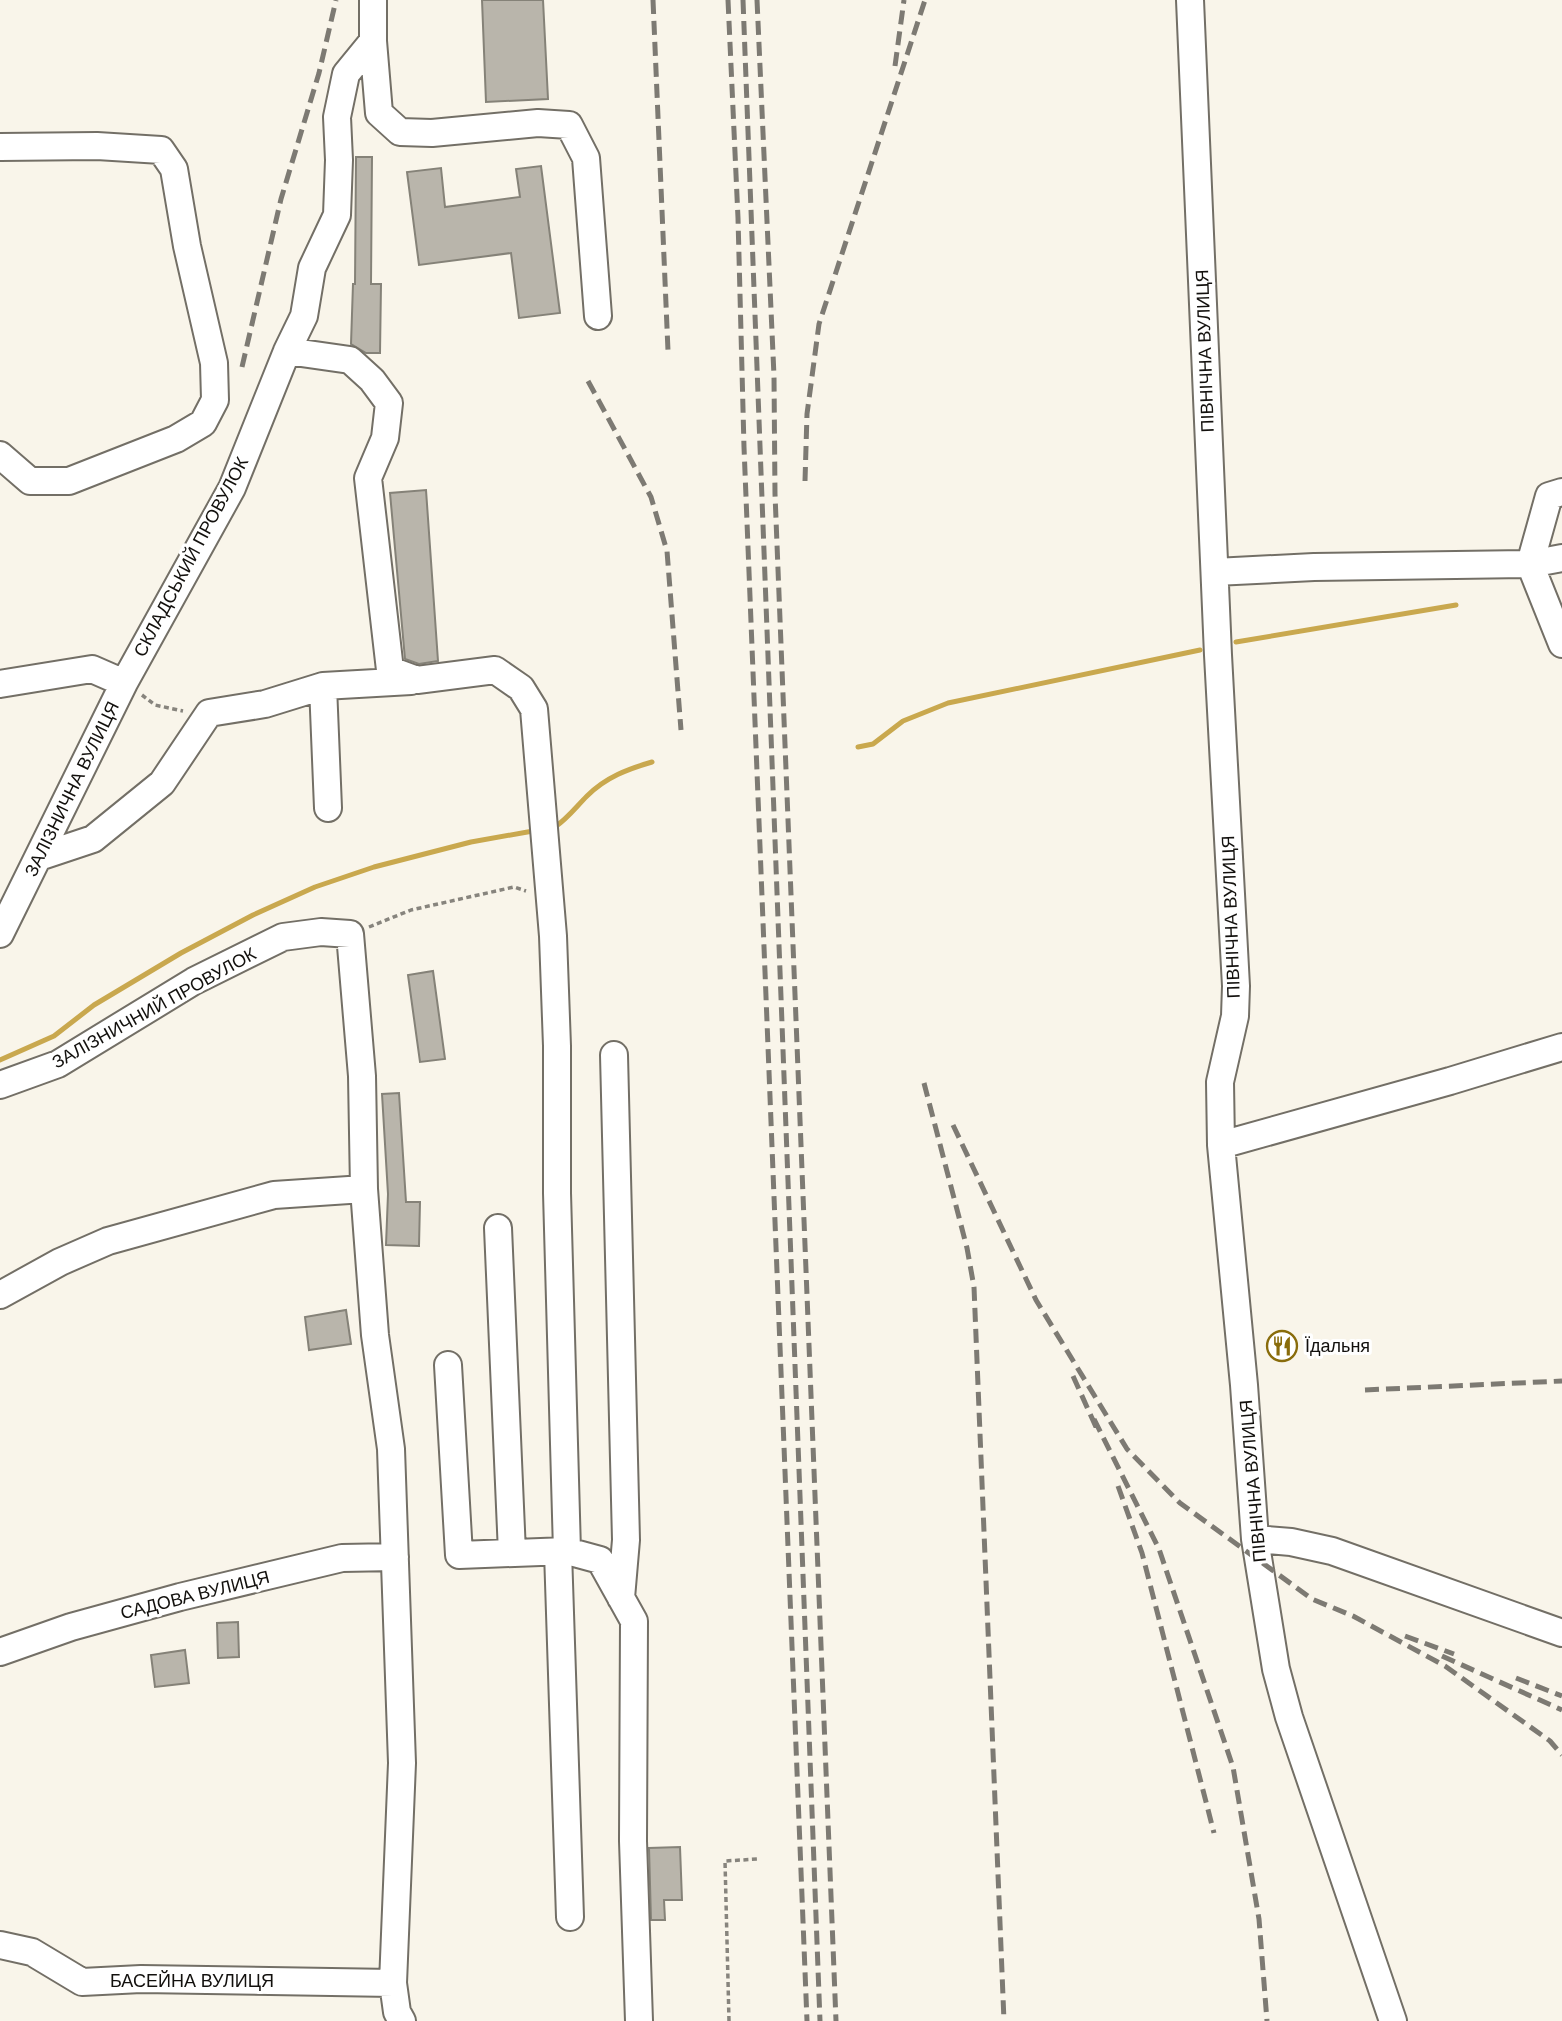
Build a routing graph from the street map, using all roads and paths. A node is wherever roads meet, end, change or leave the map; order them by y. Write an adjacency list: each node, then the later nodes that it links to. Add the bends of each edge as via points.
1 (373, 0): 3 (street)
2 (1190, 0): 11 (street, ПІВНІЧНА ВУЛИЦЯ)
3 (373, 41): 5 (street, via 379,113 400,132 569,125 586,158); 6 (street, СКЛАДСЬКИЙ ПРОВУЛОК, via 346,74 337,117 337,215 312,268 304,316)
4 (0, 147): 7 (street, via 161,150 174,169 214,363 215,400 203,423 176,439 69,481 30,481)
5 (598, 316)
6 (288, 351): 13 (street, via 350,360 389,403 386,438 368,478 390,670); 14 (street, СКЛАДСЬКИЙ ПРОВУЛОК, via 232,488)
7 (0, 455)
8 (1562, 492): 10 (street, via 1549,496)
9 (1562, 558): 10 (street)
10 (1530, 564): 11 (street); 12 (street)
11 (1215, 572): 26 (street, ПІВНІЧНА ВУЛИЦЯ, via 1236,986 1220,1082)
12 (1562, 643)
13 (416, 680): 16 (street); 20 (street, via 495,670 521,688 528,699 534,709)
14 (124, 683): 15 (street, ЗАЛІЗНИЧНА ВУЛИЦЯ, via 92,669); 17 (path, via 155,705); 19 (street, ЗАЛІЗНИЧНА ВУЛИЦЯ)
15 (0, 684)
16 (323, 686): 17 (street, via 265,704); 18 (street)
17 (209, 713): 19 (street, via 162,783 93,839)
18 (328, 808)
19 (39, 857): 21 (street, ЗАЛІЗНИЧНА ВУЛИЦЯ)
20 (550, 898): 22 (path, via 514,887 411,910); 32 (street, via 557,1046)
21 (0, 934)
22 (350, 934): 25 (street, ЗАЛІЗНИЧНИЙ ПРОВУЛОК, via 283,937 194,981 58,1064); 27 (street, via 362,1076)
23 (1562, 1047): 26 (street)
24 (614, 1055): 35 (street, via 626,1540)
25 (0, 1085)
26 (1221, 1144): 31 (street, ПІВНІЧНА ВУЛИЦЯ)
27 (364, 1189): 29 (street, via 274,1195 108,1241); 34 (street, via 375,1335 391,1449)
28 (498, 1228): 33 (street)
29 (0, 1295)
30 (448, 1365): 33 (street, via 459,1555)
31 (1255, 1539): 36 (street, via 1332,1551); 45 (street, ПІВНІЧНА ВУЛИЦЯ, via 1276,1668 1289,1717)
32 (562, 1552): 33 (street); 35 (street, via 600,1560); 39 (street)
33 (512, 1553)
34 (395, 1557): 37 (street, САДОВА ВУЛИЦЯ, via 342,1558 180,1597); 41 (street, via 402,1763)
35 (621, 1598): 43 (street, via 634,1621 633,1841)
36 (1562, 1633)
37 (0, 1652)
38 (758, 1859): 44 (path, via 725,1861)
39 (570, 1917)
40 (0, 1945): 41 (street, БАСЕЙНА ВУЛИЦЯ, via 32,1952 82,1982)
41 (393, 1983): 42 (street)
42 (402, 2021)
43 (639, 2021)
44 (729, 2021)
45 (1393, 2021)

